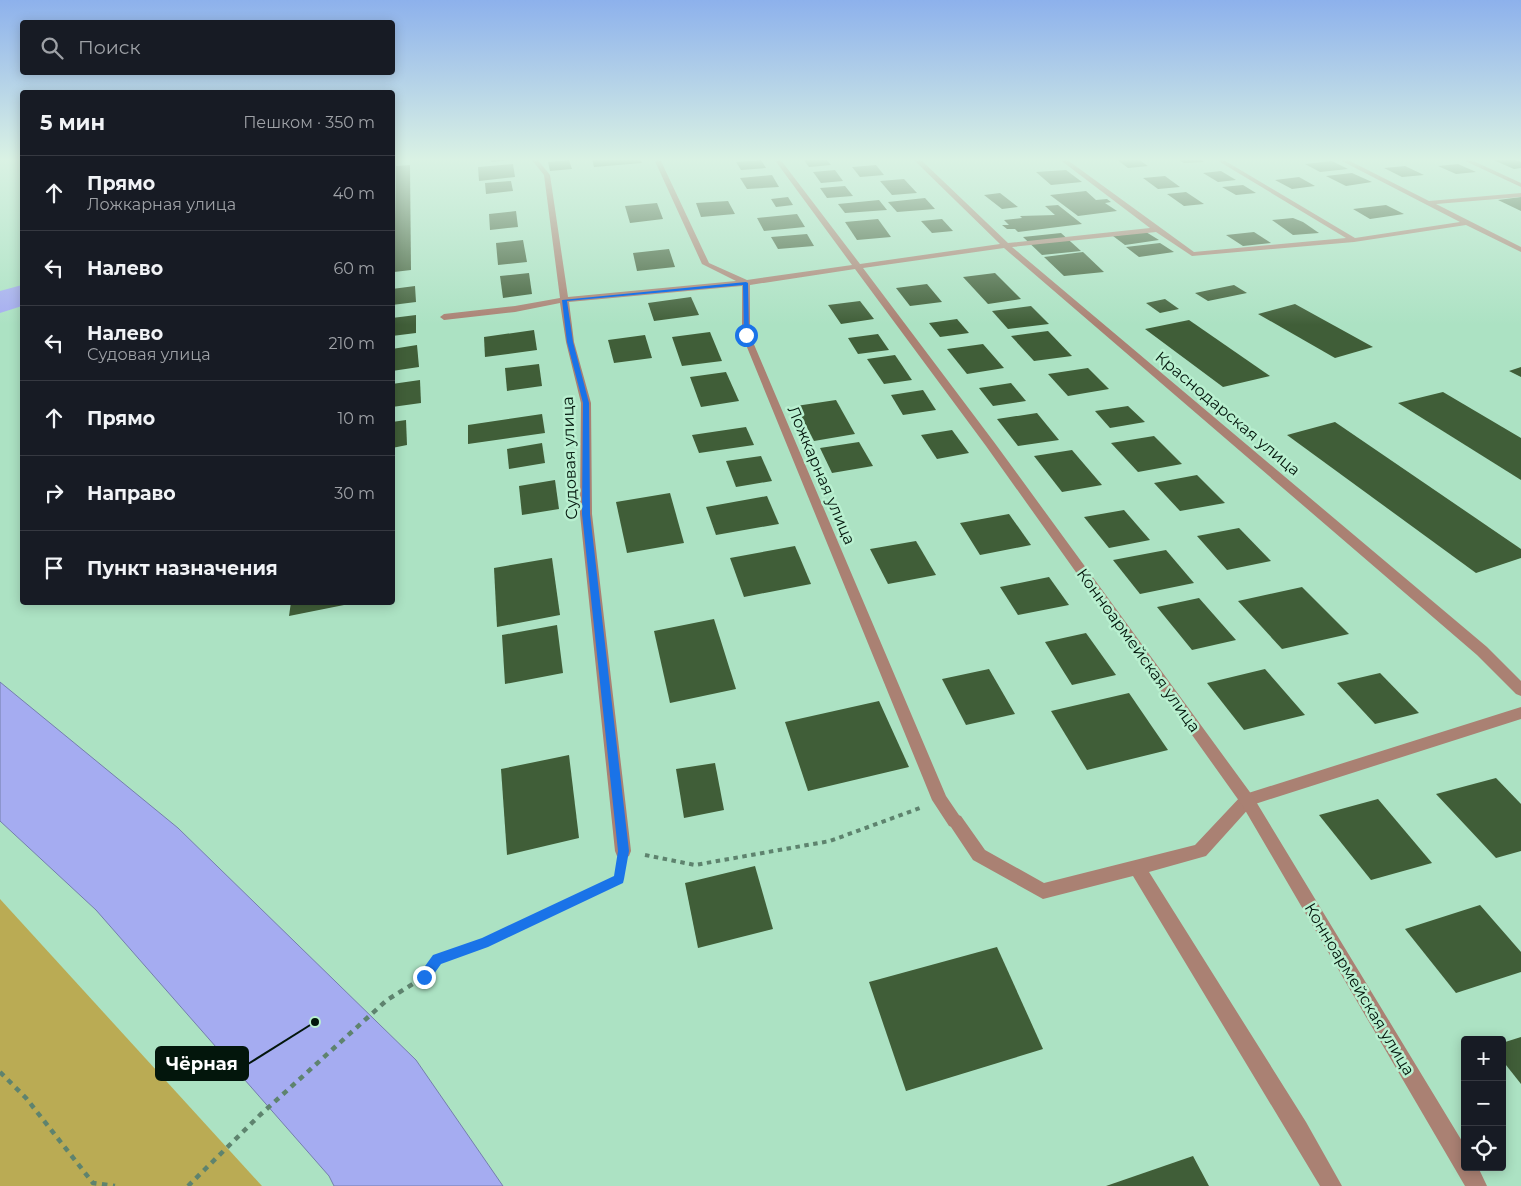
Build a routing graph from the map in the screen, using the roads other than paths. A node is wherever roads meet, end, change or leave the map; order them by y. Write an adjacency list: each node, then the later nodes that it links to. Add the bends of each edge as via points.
1 (552, 214): 15 (street, Судовая улица)
2 (683, 214): 14 (street, via 706,264)
3 (818, 214): 13 (street, Конноармейская улица)
4 (974, 214): 11 (street, Краснодарская улица)
5 (1136, 214): 9 (street)
6 (1311, 214): 10 (street)
7 (1450, 214): 8 (street)
8 (1467, 223): 10 (street); 12 (street)
9 (1157, 230): 10 (street, via 1192,254); 11 (street)
10 (1354, 240)
11 (1006, 245): 13 (street); 17 (street, Краснодарская улица, via 1482,651)
12 (1521, 250)
13 (857, 266): 14 (street); 19 (street, Конноармейская улица, via 990,444)
14 (746, 283): 15 (street); 21 (street, Ложкарная улица, via 746,335 940,800 979,855 1043,891)
15 (564, 300): 16 (street); 20 (street, Судовая улица, via 570,342 586,403 586,514)
16 (444, 316)
17 (1521, 690)
18 (1521, 713): 19 (street)
19 (1246, 800): 21 (street, Ложкарная улица, via 1200,851); 22 (street, Конноармейская улица)
20 (623, 851)
21 (1137, 868): 24 (street)
22 (1461, 1160)
23 (1468, 1171): 25 (street, Конноармейская улица)
24 (1332, 1186)
25 (1477, 1186)

